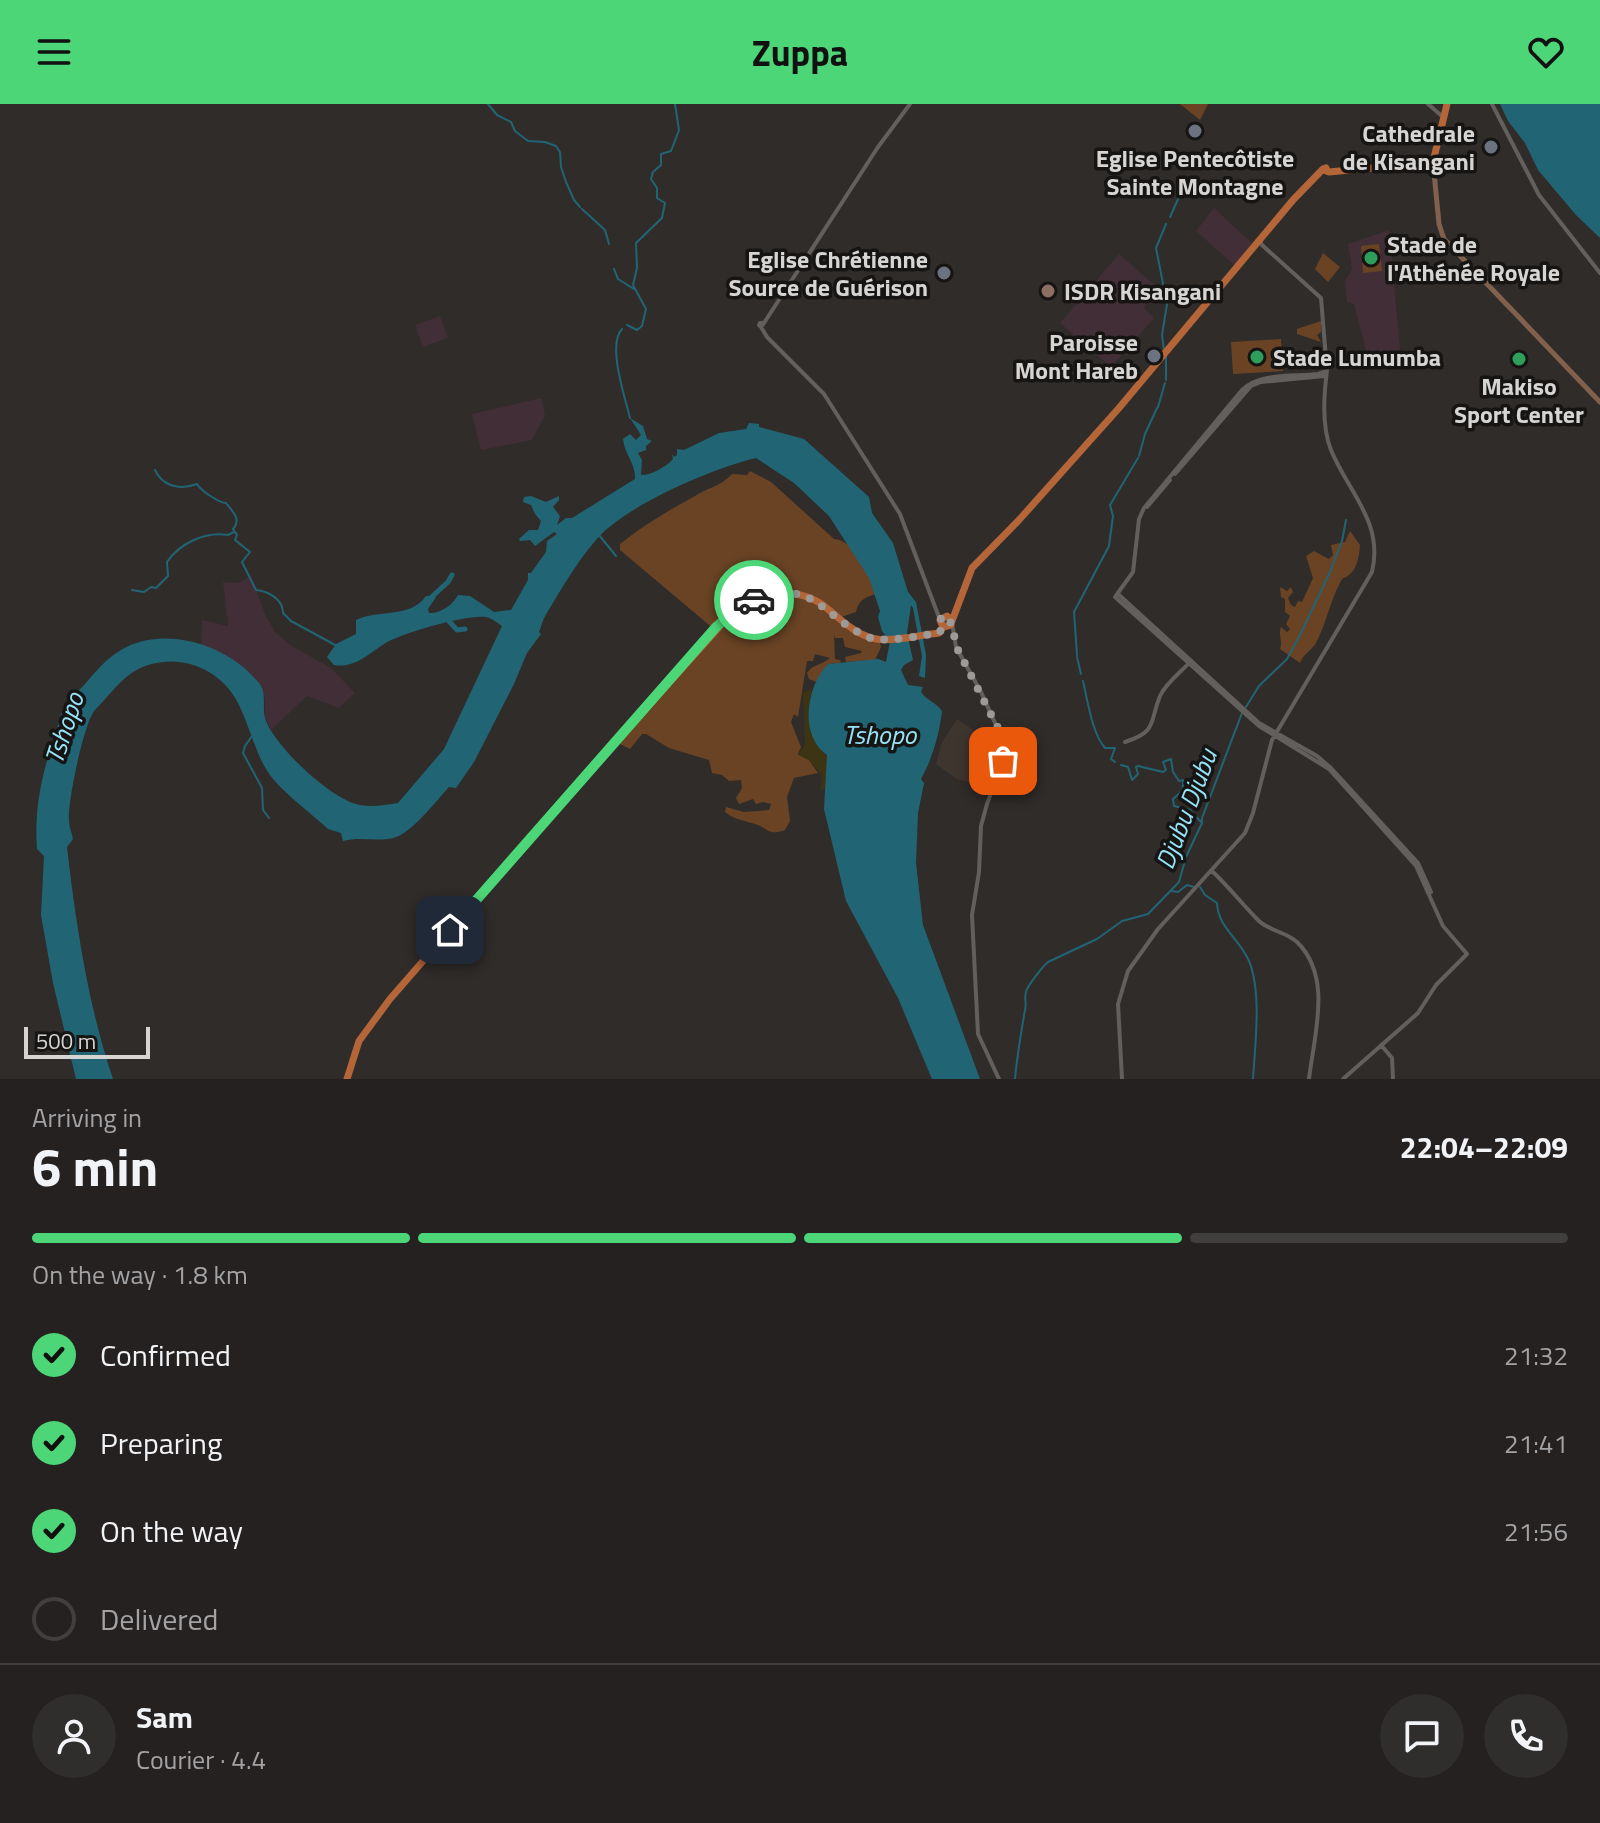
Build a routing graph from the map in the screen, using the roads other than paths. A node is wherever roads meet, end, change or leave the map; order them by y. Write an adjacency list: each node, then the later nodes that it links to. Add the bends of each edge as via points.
1 (910, 104): 11 (street, via 762,325 841,418 900,514)
2 (1428, 104): 5 (street)
3 (1447, 104): 5 (highway)
4 (1492, 104): 8 (street, via 1539,195)
5 (1443, 117): 6 (highway)
6 (1433, 162): 7 (highway, via 1324,169); 10 (main road, via 1444,239)
7 (1257, 245): 9 (street, via 1321,298); 11 (highway, via 1119,408 972,568)
8 (1600, 273)
9 (1324, 372): 13 (street, via 1248,385 1152,495 1139,519 1133,572 1118,596); 14 (street, via 1326,433 1371,525 1375,562)
10 (1600, 402)
11 (947, 620): 12 (street); 12 (street); 18 (highway, via 939,633 873,639 818,601 794,594 767,595 731,614 390,999 359,1041)
12 (954, 640): 19 (street, via 1004,743 981,826 972,919 978,1034)
13 (1190, 662): 14 (street, via 1261,728); 15 (street, via 1161,694 1149,731)
14 (1275, 734): 16 (street, via 1247,830); 17 (street, via 1325,762 1418,863 1445,925 1469,954 1421,1012)
15 (1125, 740)
16 (1212, 872): 20 (street, via 1138,953 1123,982 1118,1004); 21 (street, via 1262,924 1293,939 1315,968 1319,992)
17 (1382, 1046): 22 (street); 23 (street, via 1392,1058)
18 (347, 1079)
19 (999, 1079)
20 (1122, 1079)
21 (1308, 1079)
22 (1345, 1079)
23 (1393, 1079)

